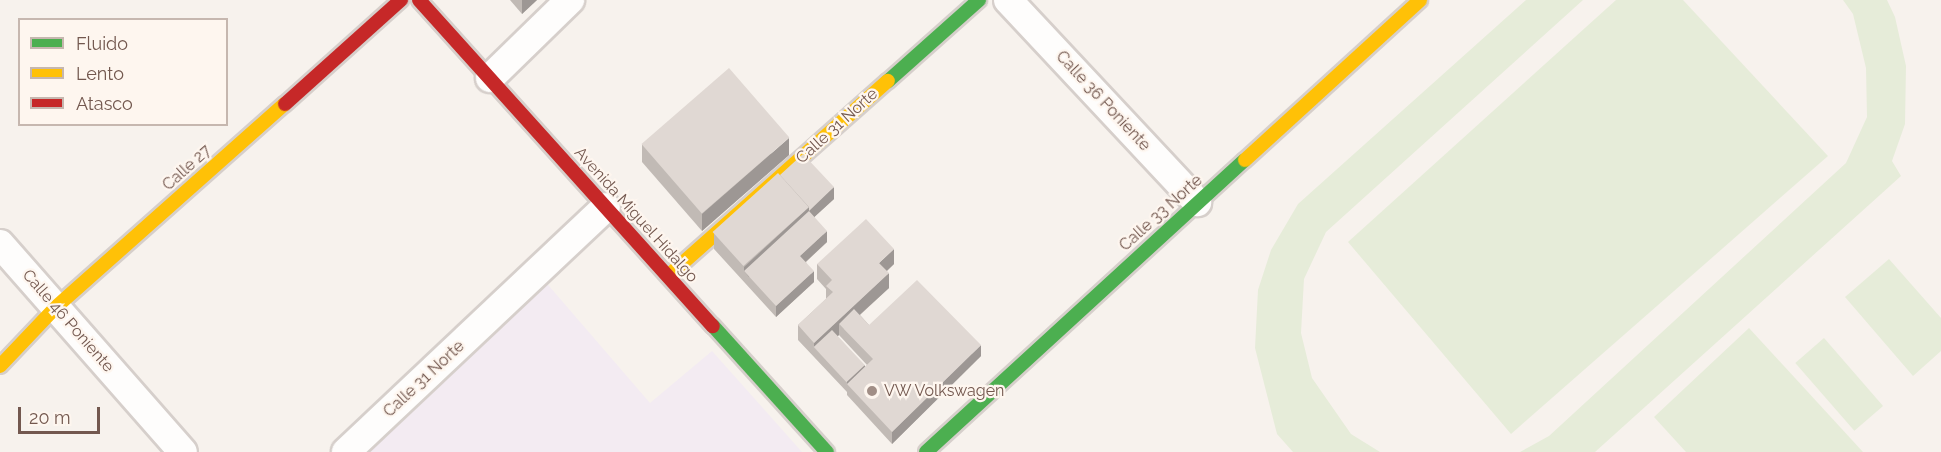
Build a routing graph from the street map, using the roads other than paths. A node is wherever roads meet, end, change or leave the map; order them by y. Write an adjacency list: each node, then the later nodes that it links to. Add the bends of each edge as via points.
1 (401, 0): 12 (street, Calle 27)
2 (419, 0): 7 (street, Avenida Miguel Hidalgo)
3 (570, 0): 7 (street)
4 (979, 0): 11 (street, Calle 31 Norte)
5 (1008, 0): 8 (street, Calle 36 Poniente)
6 (1417, 1): 8 (street, Calle 33 Norte)
7 (490, 78): 9 (street, Avenida Miguel Hidalgo)
8 (1197, 202): 17 (street, Calle 33 Norte)
9 (606, 207): 11 (street, Avenida Miguel Hidalgo); 15 (street, Calle 31 Norte)
10 (0, 243): 12 (street, Calle 46 Poniente)
11 (668, 276): 16 (street, Avenida Miguel Hidalgo)
12 (56, 307): 13 (street, Calle 27); 14 (street, Calle 46 Poniente)
13 (0, 366)
14 (183, 452)
15 (346, 452)
16 (827, 452)
17 (926, 452)

